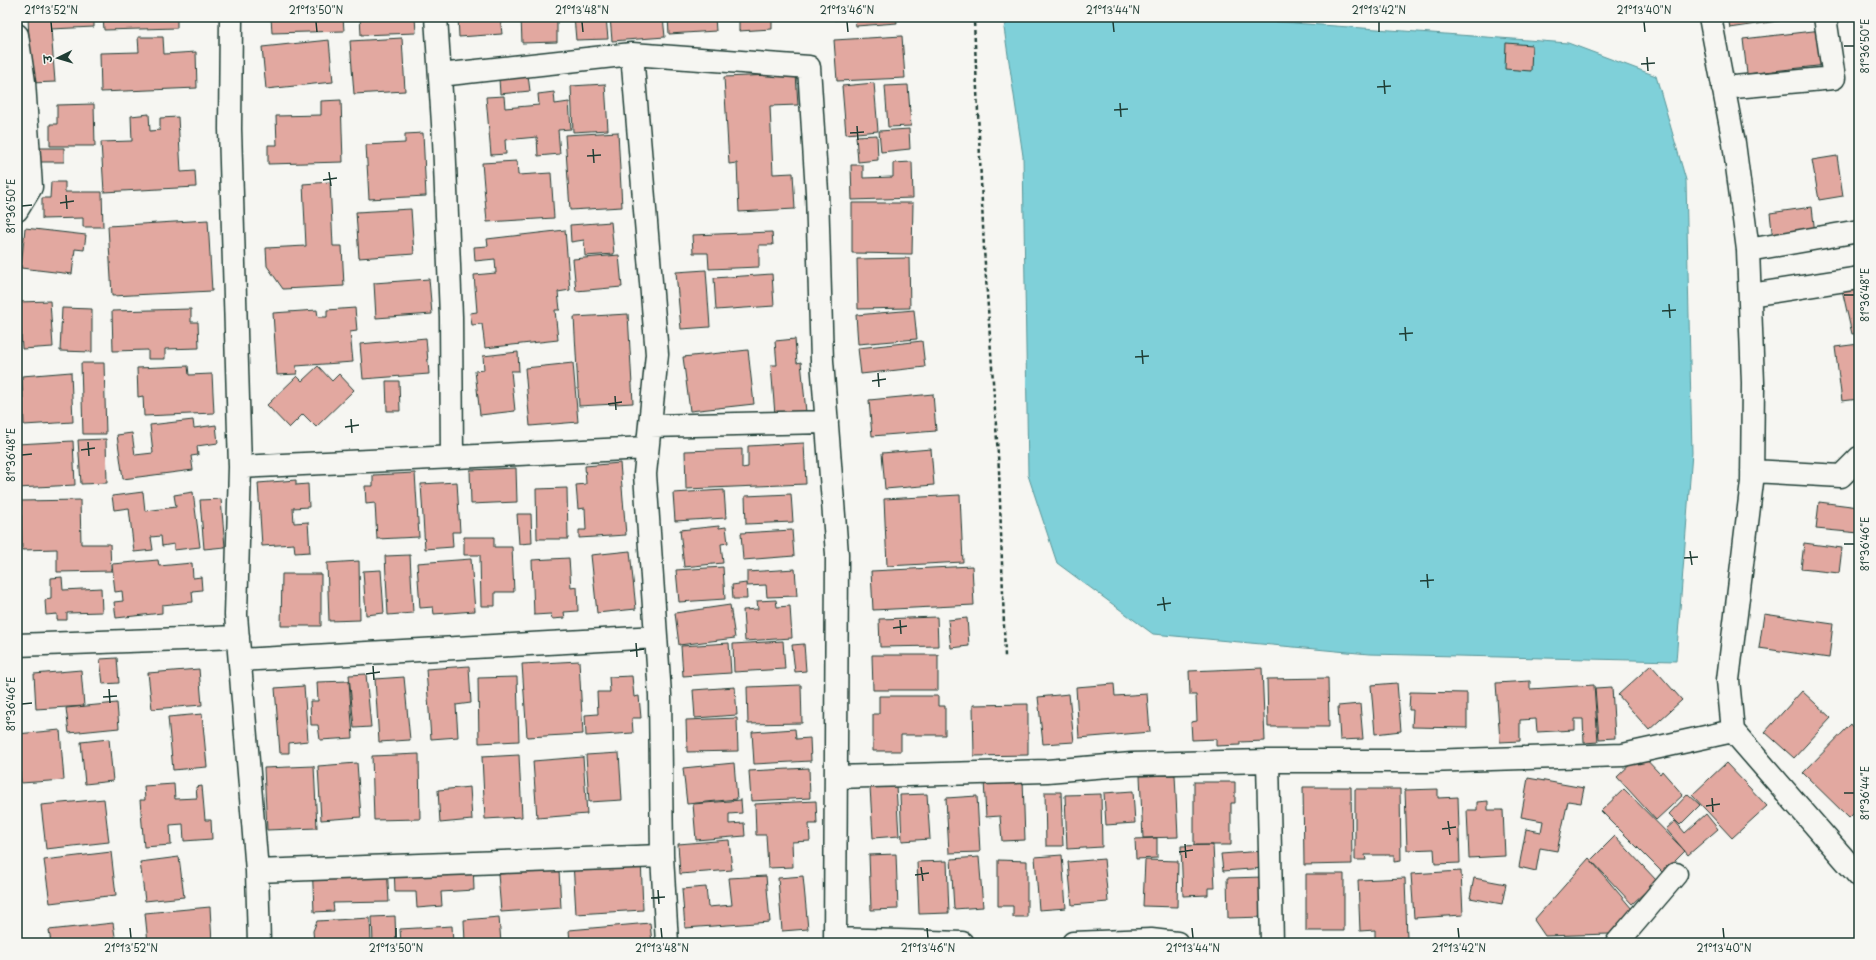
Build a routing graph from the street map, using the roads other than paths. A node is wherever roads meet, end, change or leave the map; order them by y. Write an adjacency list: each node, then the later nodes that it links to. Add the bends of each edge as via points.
1 (231, 17): 20 (street, via 230,129)
2 (436, 17): 7 (street)
3 (1710, 17): 8 (street)
4 (1825, 17): 8 (street, via 1834,78)
5 (17, 35): 9 (street, via 24,82)
6 (632, 54): 7 (street); 15 (street, via 809,67); 16 (street, via 657,354)
7 (440, 75): 18 (street, via 451,317)
8 (1723, 88): 12 (street, via 1734,143)
9 (23, 160): 10 (street, via 31,187)
10 (17, 210)
11 (1859, 231): 12 (street)
12 (1748, 250): 14 (street)
13 (1859, 278): 14 (street)
14 (1750, 295): 21 (street)
15 (827, 422): 16 (street); 28 (street, via 837,554)
16 (650, 426): 17 (street)
17 (647, 448): 18 (street); 23 (street, via 645,474)
18 (452, 457): 20 (street)
19 (1859, 458): 21 (street, via 1842,476)
20 (240, 467): 22 (street, via 236,615)
21 (1752, 471): 26 (street, via 1728,680)
22 (238, 637): 24 (street); 25 (street)
23 (656, 637): 25 (street); 29 (street, via 660,694)
24 (17, 645)
25 (240, 660): 30 (street)
26 (1733, 731): 27 (street, via 1624,755 1427,761); 32 (street)
27 (1268, 761): 28 (street, via 1132,764 1046,770); 39 (street)
28 (836, 777): 33 (street)
29 (662, 856): 30 (street); 35 (street)
30 (257, 871): 34 (street)
31 (1676, 874): 40 (street)
32 (1859, 876)
33 (835, 941): 36 (street)
34 (259, 943)
35 (667, 943)
36 (962, 943)
37 (1073, 943): 38 (street, via 1151,940)
38 (1177, 943)
39 (1272, 943)
40 (1617, 943)

